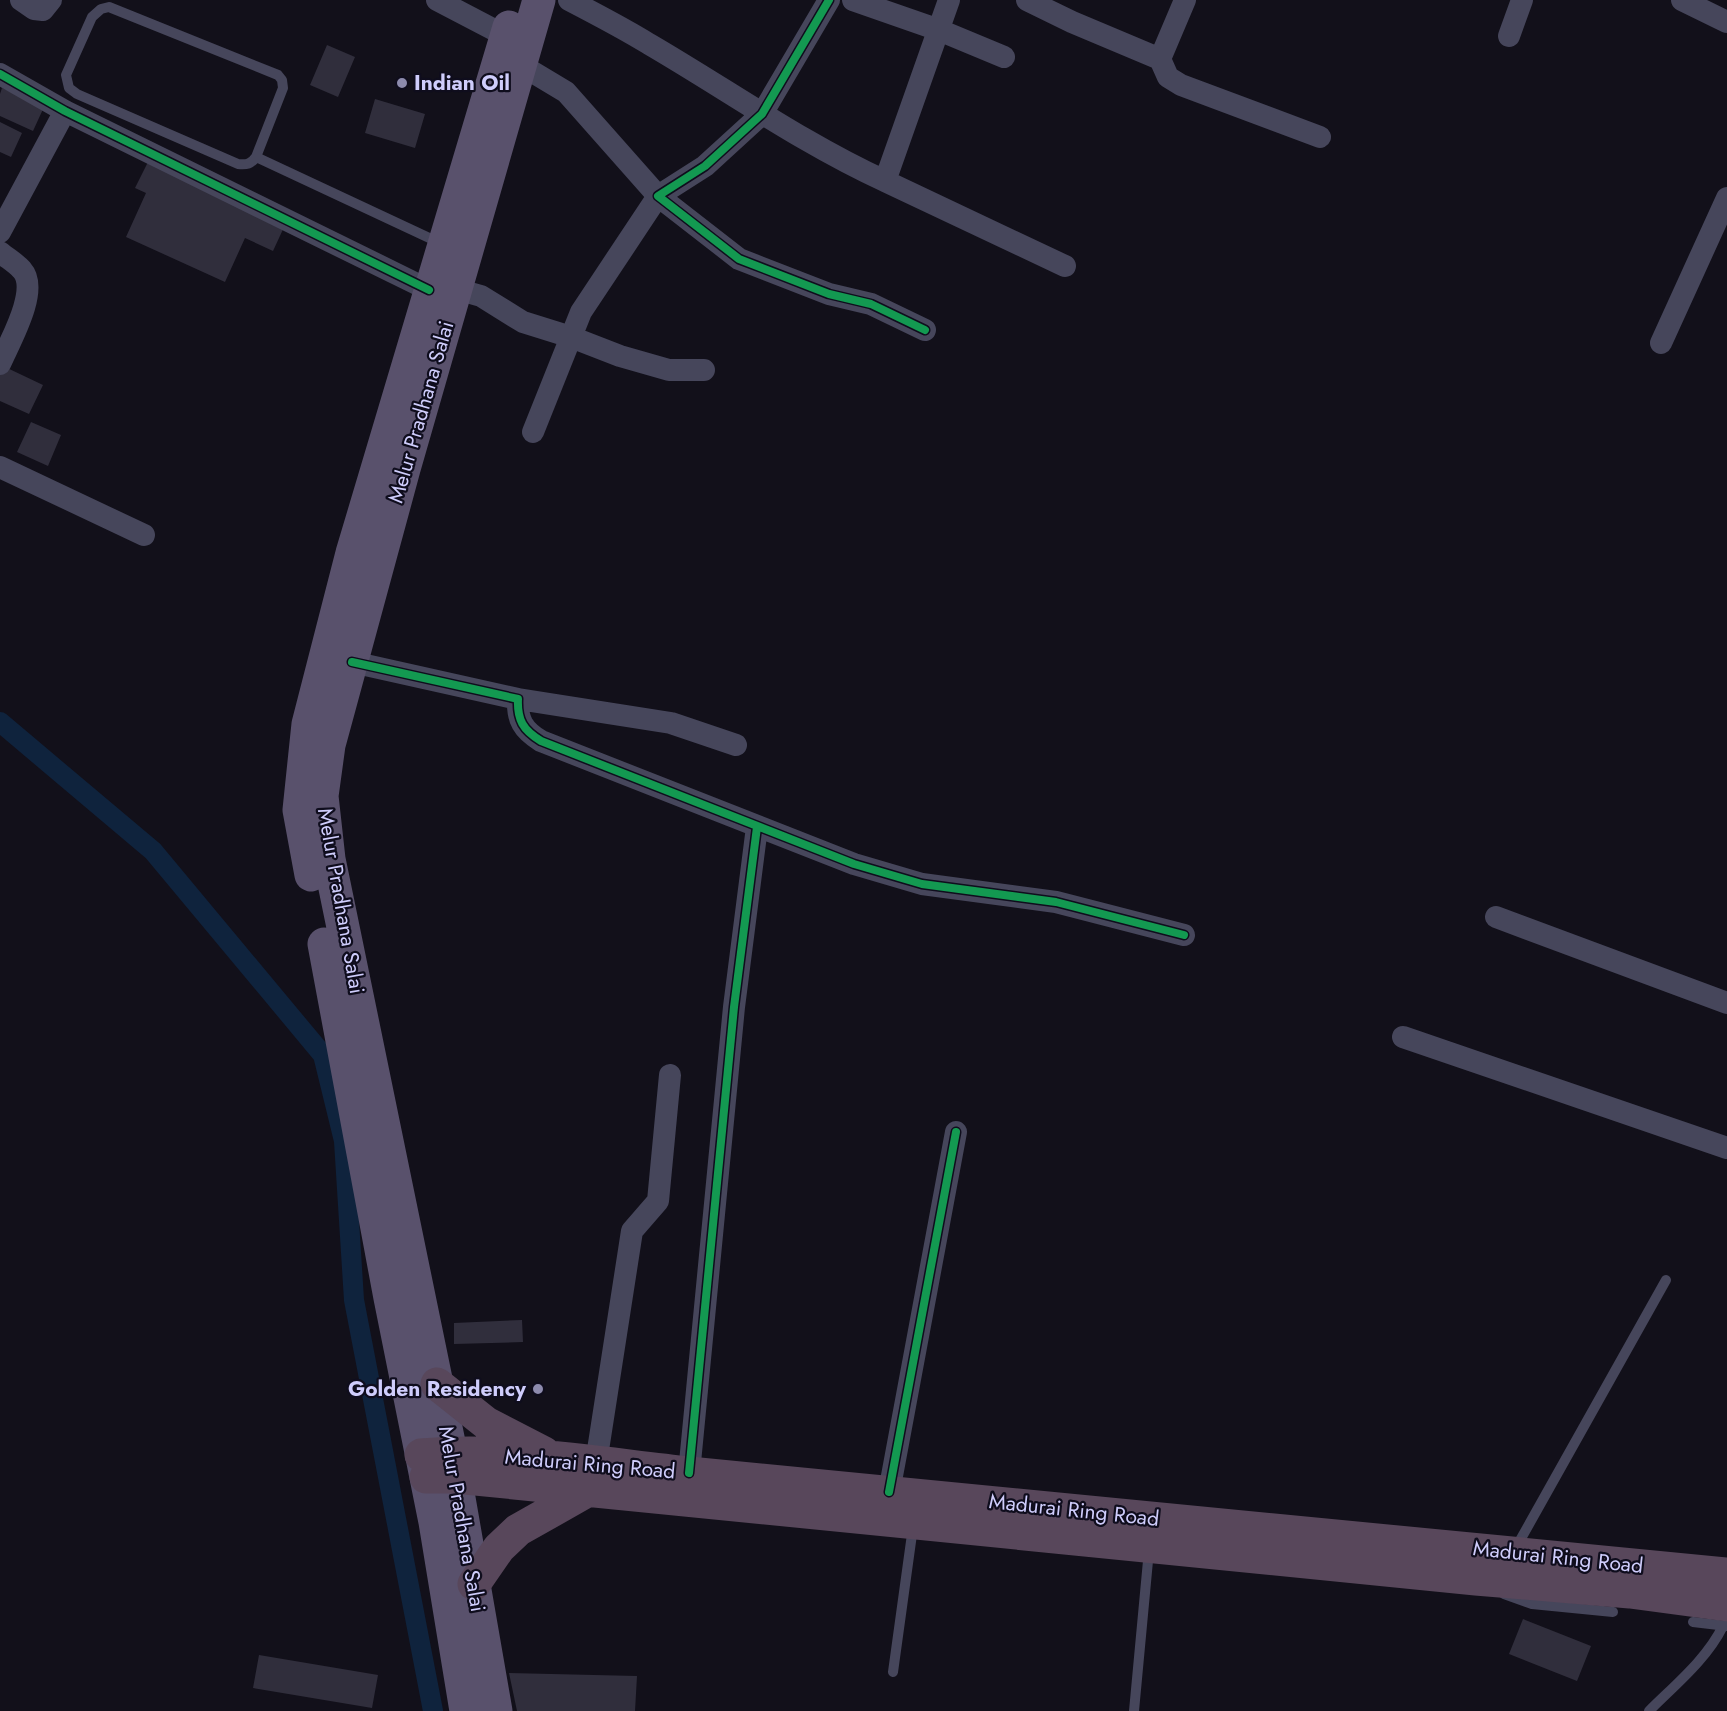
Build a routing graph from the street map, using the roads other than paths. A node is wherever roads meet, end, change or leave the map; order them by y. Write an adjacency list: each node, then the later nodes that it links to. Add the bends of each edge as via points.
1 (21, 0): 2 (street, via 43,10)
2 (51, 0)
3 (437, 0): 16 (street)
4 (519, 0): 16 (main road, Melur Pradhana Salai)
5 (539, 0): 20 (main road, Melur Pradhana Salai)
6 (569, 0): 23 (street, via 648,43)
7 (853, 0): 15 (street)
8 (949, 0): 15 (street)
9 (1027, 0): 19 (street)
10 (1185, 0): 19 (street)
11 (1522, 0): 17 (street)
12 (1682, 0): 14 (street)
13 (822, 2): 23 (street)
14 (1727, 22)
15 (939, 30): 18 (street); 26 (street)
16 (506, 36): 30 (main road, Melur Pradhana Salai)
17 (1509, 36)
18 (1004, 57)
19 (1160, 59): 24 (street, via 1168,76 1181,85)
20 (521, 65): 27 (street, via 566,92); 33 (main road, Melur Pradhana Salai)
21 (0, 74): 22 (street)
22 (65, 111): 29 (street); 33 (street)
23 (762, 114): 26 (street); 27 (street, via 705,166)
24 (1320, 137)
25 (256, 157): 25 (lane, via 283,88 278,75 109,7 92,17 66,75 69,88 238,164 246,165); 30 (lane)
26 (885, 181): 32 (street)
27 (658, 196): 34 (street, via 739,259 829,294 871,304); 35 (street, via 581,312)
28 (1727, 198): 36 (street)
29 (0, 232)
30 (443, 244): 33 (main road, Melur Pradhana Salai)
31 (0, 252): 37 (street, via 24,271 29,286 26,303)
32 (1065, 266)
33 (442, 290): 35 (street, via 481,296 523,322); 42 (main road, Melur Pradhana Salai); 56 (main road, Melur Pradhana Salai, via 352,553 308,724 299,810)
34 (925, 330)
35 (571, 337): 38 (street, via 669,370); 39 (street)
36 (1661, 343)
37 (0, 363)
38 (704, 370)
39 (533, 432)
40 (0, 467): 41 (street)
41 (144, 535)
42 (352, 662): 43 (street); 54 (main road, Melur Pradhana Salai, via 329,745 322,796 328,849)
43 (518, 699): 44 (street, via 671,723); 45 (street, via 517,714 541,741)
44 (735, 745)
45 (757, 827): 47 (street, via 854,864 922,884 1056,902); 57 (street, via 734,1007)
46 (1496, 917): 48 (street)
47 (1184, 935)
48 (1727, 1003)
49 (1403, 1037): 52 (street)
50 (670, 1075): 58 (street, via 658,1201 632,1231)
51 (956, 1132): 59 (street)
52 (1727, 1148)
53 (1666, 1280): 62 (lane, via 1523,1544)
54 (437, 1384): 55 (highway, via 486,1423); 56 (main road, Melur Pradhana Salai)
55 (553, 1458): 56 (highway, Madurai Ring Road); 58 (highway, Madurai Ring Road)
56 (438, 1465): 58 (highway, Madurai Ring Road); 64 (main road, Melur Pradhana Salai); 69 (main road, Melur Pradhana Salai, via 435,1522)
57 (689, 1473): 58 (highway, Madurai Ring Road); 59 (highway, Madurai Ring Road)
58 (592, 1477): 60 (highway, Madurai Ring Road); 64 (highway, via 518,1530 499,1548)
59 (889, 1492): 62 (highway, Madurai Ring Road)
60 (914, 1523): 61 (highway, Madurai Ring Road); 68 (lane)
61 (1149, 1546): 62 (highway, Madurai Ring Road); 71 (lane)
62 (1479, 1565): 63 (highway, Madurai Ring Road); 65 (lane, via 1508,1596 1532,1604); 66 (highway, Madurai Ring Road, via 1630,1592)
63 (1727, 1574)
64 (474, 1584): 70 (main road, Melur Pradhana Salai)
65 (1613, 1612)
66 (1726, 1619): 67 (lane); 72 (lane, via 1716,1641)
67 (1694, 1622)
68 (893, 1672)
69 (466, 1711)
70 (496, 1711)
71 (1134, 1711)
72 (1649, 1711)

